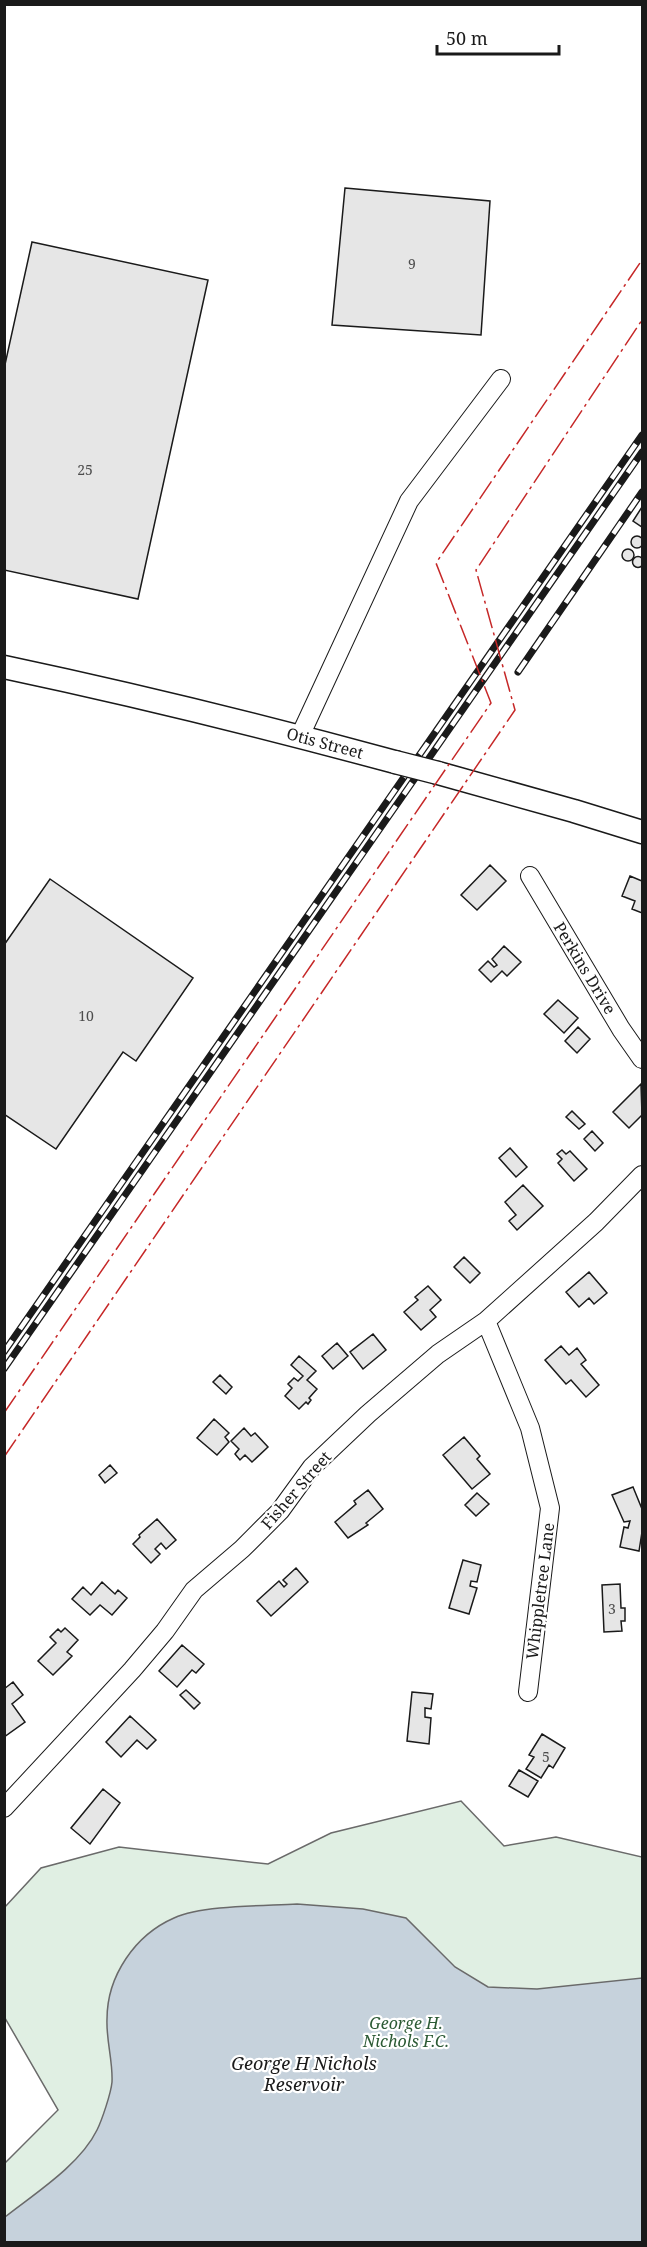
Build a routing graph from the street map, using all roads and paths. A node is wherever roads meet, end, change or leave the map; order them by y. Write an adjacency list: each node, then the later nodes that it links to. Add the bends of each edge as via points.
1 (501, 379): 3 (street, via 409,501)
2 (4, 667): 3 (main road, Otis Street)
3 (300, 736): 4 (main road, Otis Street, bridge)
4 (642, 832)
5 (530, 876): 6 (street, Perkins Drive)
6 (642, 1059)
7 (642, 1175): 8 (street, Fisher Street)
8 (486, 1321): 9 (street, Whippletree Lane, via 530,1428 550,1508); 10 (street, Fisher Street, via 429,1362 312,1467 280,1511 194,1590 132,1670)
9 (528, 1692)
10 (4, 1808)

